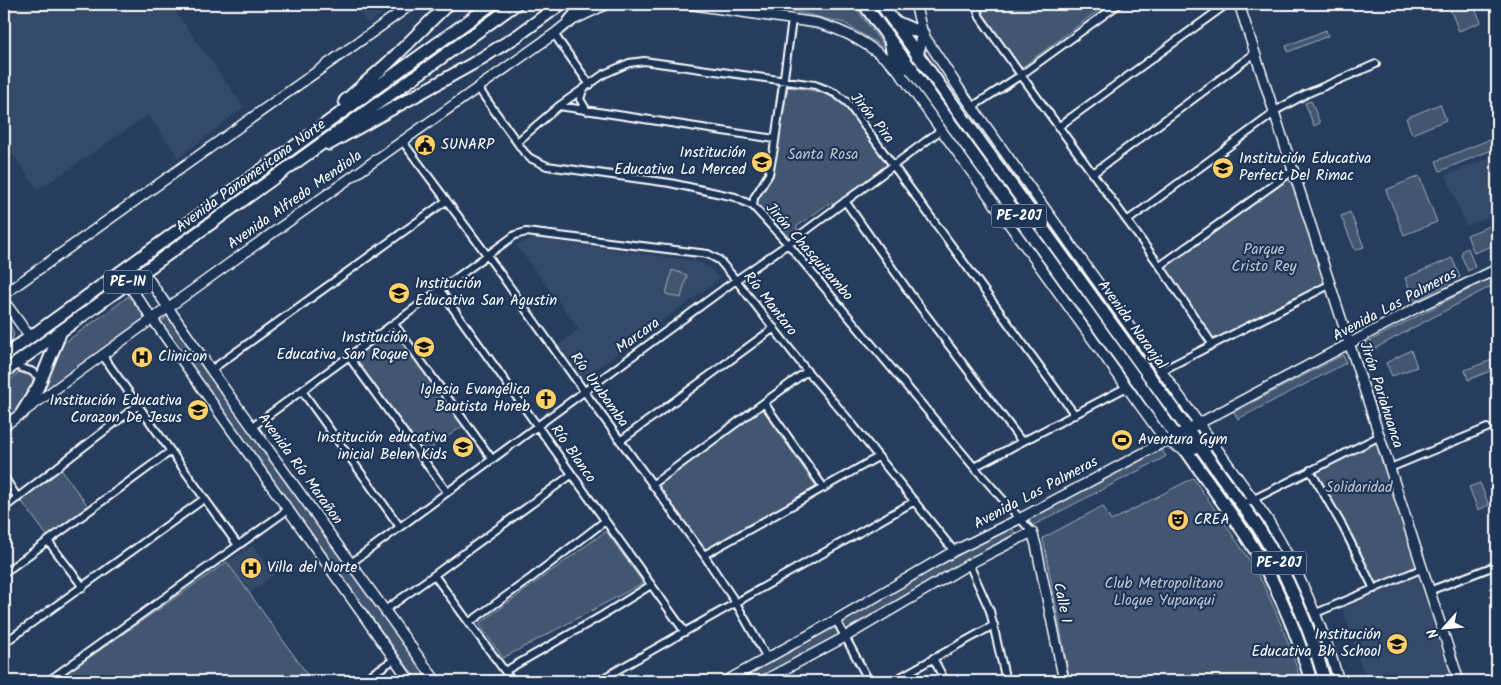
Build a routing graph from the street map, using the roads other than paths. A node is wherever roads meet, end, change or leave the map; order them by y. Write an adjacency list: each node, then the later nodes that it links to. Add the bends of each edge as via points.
1 (412, 4): 59 (main road)
2 (448, 4): 41 (highway)
3 (492, 4): 41 (highway, Avenida Panamericana Norte / PE-1N)
4 (516, 4): 42 (highway, Avenida Panamericana Norte / PE-1N)
5 (561, 4): 42 (highway, via 452,76)
6 (584, 4): 18 (highway)
7 (607, 4): 18 (main road, Avenida Alfredo Mendiola)
8 (687, 4): 16 (main road)
9 (864, 4): 21 (highway, Avenida Naranjal / PE-20J)
10 (881, 4): 17 (highway, Avenida Naranjal / PE-20J)
11 (914, 4): 20 (main road)
12 (974, 4): 27 (street)
13 (1119, 4): 27 (street)
14 (1227, 4): 36 (street)
15 (1239, 4): 22 (main road, Jirón Pariahuanca)
16 (792, 20): 25 (main road, Avenida Naranjal, via 817,23 854,36); 28 (street)
17 (894, 21): 20 (highway); 23 (highway, Avenida Naranjal / PE-20J)
18 (569, 22): 19 (main road, Avenida Alfredo Mendiola)
19 (554, 34): 29 (street); 30 (main road, Avenida Alfredo Mendiola)
20 (923, 34): 23 (highway); 33 (main road, Avenida Naranjal)
21 (889, 37): 25 (highway); 26 (highway, Avenida Naranjal / PE-20J)
22 (1256, 53): 35 (main road, Jirón Pariahuanca); 45 (street)
23 (917, 54): 90 (highway, Avenida Naranjal / PE-20J)
24 (1376, 64): 35 (street, via 1306,94)
25 (895, 66): 26 (highway); 37 (main road, Avenida Naranjal)
26 (912, 68): 92 (highway, Avenida Naranjal / PE-20J)
27 (1021, 75): 33 (street); 36 (street)
28 (784, 80): 29 (street, Jirón Pira, via 644,61 618,67); 38 (street); 43 (street, Jirón Pira, via 815,85 847,102)
29 (590, 85): 31 (street, Jirón Pira)
30 (478, 88): 39 (main road, Avenida Alfredo Mendiola); 40 (street, Jirón Chasquitambo)
31 (583, 90): 32 (street, Jirón Pira); 34 (street, via 580,99)
32 (559, 106): 34 (street); 40 (street, Jirón Pira)
33 (972, 107): 75 (main road, Avenida Naranjal)
34 (587, 111): 38 (street)
35 (1274, 112): 44 (main road, Jirón Pariahuanca); 49 (street)
36 (1058, 127): 45 (street)
37 (941, 130): 43 (street, Marcara); 78 (main road, Avenida Naranjal)
38 (775, 139): 48 (street, via 769,174 754,198)
39 (403, 142): 46 (street, Río Urubamba); 61 (main road, Avenida Alfredo Mendiola)
40 (517, 142): 48 (street, Jirón Chasquitambo, via 530,158 547,166 735,196)
41 (293, 147): 66 (highway, Avenida Panamericana Norte / PE-1N)
42 (307, 154): 54 (highway, Avenida Panamericana Norte / PE-1N)
43 (894, 166): 47 (street, Marcara); 84 (street, Jirón Pira)
44 (1294, 170): 52 (street); 57 (main road, Jirón Pariahuanca)
45 (1092, 174): 49 (street)
46 (446, 201): 51 (street, Río Urubamba); 73 (street)
47 (845, 201): 50 (street, Marcara); 94 (street)
48 (753, 206): 50 (street, Jirón Chasquitambo)
49 (1127, 221): 52 (street)
50 (788, 244): 55 (street, Marcara); 100 (street, Jirón Chasquitambo)
51 (487, 255): 55 (street, Río Mantaro, via 515,235 526,232 708,254); 58 (street, Río Mantaro); 80 (street, Río Urubamba)
52 (1160, 266): 68 (street)
53 (1497, 270): 67 (main road, Avenida Las Palmeras)
54 (143, 272): 56 (highway, Avenida Panamericana Norte / PE-1N); 61 (main road, Avenida Río Marañon)
55 (736, 280): 64 (street, Río Mantaro); 80 (street, Marcara)
56 (127, 283): 62 (main road); 65 (highway, Avenida Panamericana Norte / PE-1N)
57 (1331, 284): 67 (main road, Jirón Pariahuanca); 68 (street)
58 (440, 290): 63 (street, Río Mantaro); 87 (street, Río Blanco)
59 (4, 294)
60 (4, 301): 66 (main road)
61 (168, 308): 62 (main road, Avenida Alfredo Mendiola); 73 (main road, Avenida Río Marañon)
62 (153, 319): 70 (main road, Avenida Alfredo Mendiola); 114 (main road)
63 (394, 324): 71 (street, Río Mantaro); 99 (street)
64 (774, 328): 74 (street, Río Mantaro); 93 (street)
65 (61, 330): 76 (highway, Avenida Panamericana Norte / PE-1N); 77 (highway)
66 (30, 337): 69 (highway, Avenida Panamericana Norte / PE-1N)
67 (1350, 344): 85 (main road, Avenida Las Palmeras); 91 (main road, Jirón Pariahuanca)
68 (1213, 345): 75 (street)
69 (4, 356)
70 (103, 356): 82 (street); 83 (main road, Avenida Alfredo Mendiola)
71 (349, 357): 79 (street, Río Mantaro); 107 (street)
72 (21, 368): 77 (street)
73 (211, 370): 88 (main road, Avenida Río Marañon)
74 (807, 371): 81 (street); 98 (street, Río Mantaro)
75 (1161, 371): 85 (main road, Avenida Naranjal)
76 (4, 372)
77 (41, 378): 83 (highway)
78 (1127, 387): 84 (street); 92 (main road, Avenida Naranjal)
79 (302, 391): 88 (street, Río Mantaro); 117 (street)
80 (584, 392): 87 (street, Marcara); 93 (street, Río Urubamba)
81 (764, 403): 105 (street); 106 (street)
82 (138, 405): 96 (street); 108 (street)
83 (22, 413): 86 (main road, Avenida Alfredo Mendiola)
84 (1075, 415): 94 (street)
85 (1199, 423): 90 (main road, Avenida Las Palmeras); 110 (main road, Avenida Naranjal)
86 (4, 426)
87 (537, 426): 99 (street, Marcara); 103 (street, Río Blanco)
88 (252, 427): 123 (main road, Avenida Río Marañon)
89 (1487, 428): 101 (street)
90 (1188, 429): 92 (main road, Avenida Las Palmeras); 95 (highway, Avenida Naranjal / PE-20J)
91 (1380, 436): 101 (main road, Jirón Pariahuanca); 102 (street)
92 (1170, 438): 97 (highway, Avenida Naranjal / PE-20J); 115 (main road, Avenida Las Palmeras)
93 (620, 441): 105 (street, Río Urubamba)
94 (1022, 442): 100 (street)
95 (1199, 446): 97 (main road); 112 (highway, Avenida Naranjal / PE-20J)
96 (171, 451): 109 (street); 119 (street)
97 (1187, 452): 159 (highway, Avenida Naranjal / PE-20J, via 1245,534 1272,580 1287,610)
98 (878, 456): 106 (street); 111 (street, Río Mantaro)
99 (492, 459): 107 (street, Marcara)
100 (974, 466): 115 (street, Jirón Chasquitambo)
101 (1390, 468): 126 (main road, Jirón Pariahuanca)
102 (1310, 470): 110 (street); 131 (street)
103 (572, 474): 116 (street, Río Blanco); 128 (street)
104 (4, 477): 108 (street)
105 (652, 485): 122 (street, Río Urubamba)
106 (824, 488): 122 (street)
107 (447, 492): 117 (street, Marcara)
108 (18, 498): 113 (street)
109 (204, 499): 120 (street); 130 (street)
110 (1253, 499): 112 (street); 135 (main road, Avenida Naranjal, via 1284,546)
111 (915, 501): 121 (street, Río Mantaro); 133 (street)
112 (1242, 505): 160 (highway, Avenida Naranjal / PE-20J, via 1289,581)
113 (4, 508)
114 (289, 509): 120 (street); 144 (main road)
115 (1021, 518): 118 (street, Jirón Chasquitambo); 121 (main road, Avenida Las Palmeras)
116 (605, 521): 129 (street, Río Blanco); 137 (street)
117 (400, 527): 123 (street, Marcara)
118 (1032, 532): 124 (main road); 158 (main road, Calle 1)
119 (48, 541): 127 (street); 130 (street)
120 (237, 544): 146 (street)
121 (954, 551): 136 (main road, Avenida Las Palmeras)
122 (704, 555): 133 (street, Río Urubamba)
123 (351, 563): 134 (main road, Avenida Río Marañon)
124 (969, 564): 138 (street); 140 (main road)
125 (1497, 565): 132 (street)
126 (1421, 569): 131 (street); 132 (main road, Jirón Pariahuanca)
127 (4, 573)
128 (434, 576): 134 (street); 137 (street)
129 (651, 585): 139 (street, Río Blanco); 145 (street)
130 (83, 587): 141 (street)
131 (1374, 589): 135 (street)
132 (1429, 591): 162 (main road, Jirón Pariahuanca)
133 (736, 604): 139 (street); 142 (street, Río Urubamba)
134 (385, 610): 149 (main road, Avenida Río Marañon)
135 (1316, 613): 161 (main road, Avenida Naranjal)
136 (836, 620): 140 (street); 142 (main road, Avenida Las Palmeras)
137 (470, 622): 145 (street)
138 (994, 625): 143 (street); 157 (street)
139 (685, 632): 151 (street)
140 (845, 636): 153 (main road); 154 (street)
141 (4, 643)
142 (767, 658): 152 (main road, Avenida Las Palmeras)
143 (933, 658): 155 (street); 156 (street)
144 (395, 659): 147 (street); 148 (main road)
145 (504, 670): 150 (street)
146 (48, 681)
147 (361, 681)
148 (410, 681)
149 (436, 681)
150 (512, 681)
151 (598, 681)
152 (726, 681)
153 (763, 681)
154 (869, 681)
155 (893, 681)
156 (945, 681)
157 (1006, 681)
158 (1064, 681)
159 (1311, 681)
160 (1325, 681)
161 (1339, 681)
162 (1458, 681)

